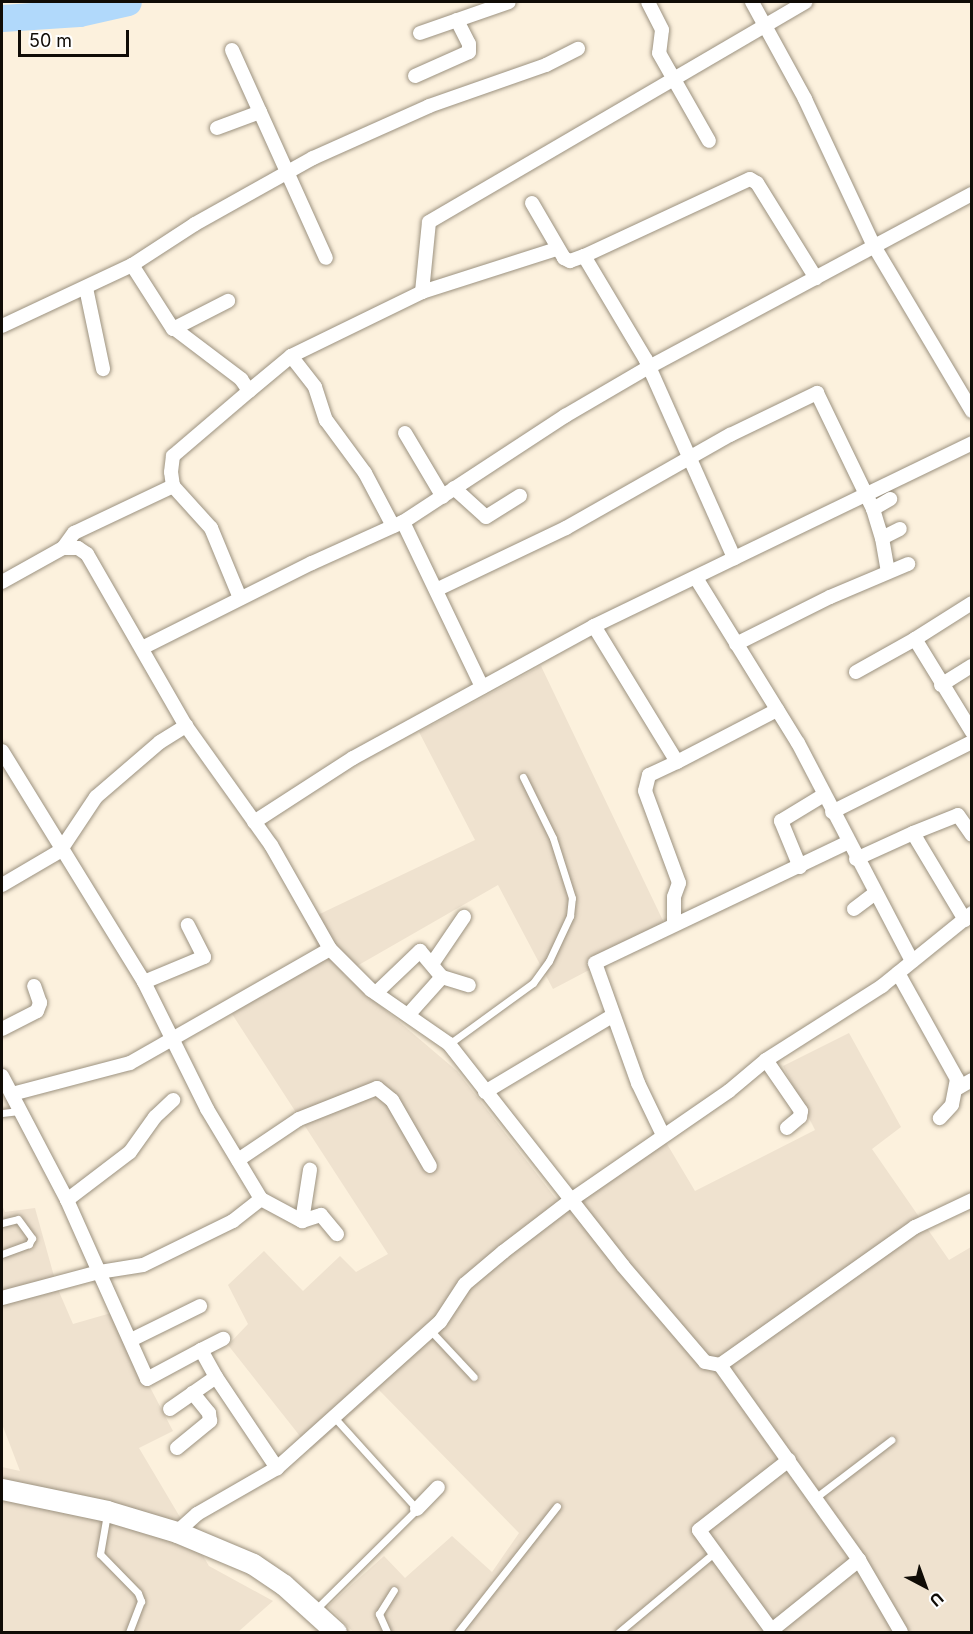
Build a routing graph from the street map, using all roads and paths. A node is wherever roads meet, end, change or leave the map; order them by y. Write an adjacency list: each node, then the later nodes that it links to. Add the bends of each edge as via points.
1 (509, 2): 5 (street)
2 (648, 2): 11 (street, via 663,32 658,50)
3 (752, 2): 6 (street)
4 (805, 2): 6 (street)
5 (457, 21): 7 (street); 10 (street, via 469,52)
6 (766, 26): 11 (street); 18 (street)
7 (420, 33)
8 (578, 49): 15 (street, via 546,65 429,106)
9 (232, 50): 12 (street)
10 (415, 76)
11 (675, 81): 14 (street); 25 (street, via 429,222)
12 (260, 112): 13 (street); 15 (street)
13 (217, 129)
14 (709, 141)
15 (288, 172): 21 (street); 22 (street)
16 (972, 194): 18 (street)
17 (532, 203): 19 (street)
18 (874, 246): 23 (street); 33 (street)
19 (557, 249): 20 (street, via 570,261); 25 (street)
20 (584, 256): 23 (street, via 750,179 757,183); 30 (street)
21 (326, 258)
22 (132, 265): 24 (street); 28 (street, via 168,326)
23 (816, 278): 30 (street)
24 (86, 288): 27 (street); 31 (street)
25 (422, 292): 29 (street)
26 (228, 301): 28 (street)
27 (2, 326)
28 (175, 329): 32 (street, via 241,380)
29 (291, 356): 32 (street); 43 (street, via 315,387 326,420)
30 (649, 367): 36 (street); 38 (street)
31 (103, 369)
32 (249, 391): 37 (street, via 173,456)
33 (972, 411)
34 (405, 433): 38 (street)
35 (972, 443): 39 (street)
36 (691, 457): 39 (street, via 817,393); 47 (street); 52 (street, via 566,528)
37 (173, 486): 46 (street, via 74,533); 53 (street, via 211,528)
38 (449, 492): 40 (street, via 486,517); 43 (street)
39 (866, 495): 42 (street); 47 (street)
40 (520, 496)
41 (890, 499): 42 (street)
42 (873, 509): 45 (street)
43 (398, 524): 52 (street); 53 (street)
44 (900, 529): 45 (street)
45 (882, 538): 49 (street)
46 (63, 548): 51 (street); 58 (street, via 78,548 87,554)
47 (734, 558): 50 (street)
48 (908, 564): 49 (street)
49 (888, 571): 57 (street)
50 (696, 578): 55 (street); 57 (street)
51 (2, 582)
52 (438, 589): 62 (street)
53 (240, 598): 58 (street)
54 (972, 603): 56 (street)
55 (594, 626): 62 (street); 68 (street)
56 (915, 639): 60 (street); 61 (street)
57 (736, 644): 63 (street)
58 (144, 648): 64 (street)
59 (972, 666): 61 (street)
60 (856, 672)
61 (940, 685): 65 (street)
62 (482, 687): 72 (street, via 352,758)
63 (777, 710): 68 (street); 70 (street)
64 (186, 726): 72 (street); 76 (street, via 160,742 96,797)
65 (972, 732)
66 (972, 742): 71 (street)
67 (2, 751): 76 (street)
68 (677, 762): 84 (street, via 649,775 645,791 679,883 674,897)
69 (524, 777): 99 (lane, via 553,838 572,898 570,915 549,961 533,983)
70 (824, 795): 71 (street); 78 (street, via 781,821)
71 (832, 812): 75 (street)
72 (254, 822): 86 (street, via 284,866)
73 (913, 833): 74 (street, via 958,815); 77 (street); 82 (street)
74 (972, 835)
75 (847, 843): 77 (street); 78 (street)
76 (60, 851): 79 (street); 91 (street)
77 (856, 860): 80 (street)
78 (800, 867): 84 (street)
79 (2, 885)
80 (875, 893): 81 (street); 87 (street)
81 (854, 909)
82 (968, 916): 87 (street)
83 (464, 917): 88 (street)
84 (674, 924): 96 (street, via 595,963)
85 (188, 925): 91 (street, via 204,957)
86 (330, 950): 94 (street); 98 (street)
87 (912, 961): 89 (street)
88 (432, 964): 90 (street); 94 (street, via 423,952 418,952)
89 (898, 973): 100 (street); 103 (street, via 957,1079)
90 (442, 977): 92 (street); 95 (street)
91 (144, 982): 98 (street)
92 (469, 985)
93 (34, 986): 97 (street, via 40,1003 37,1011)
94 (376, 993): 95 (street)
95 (408, 1015): 99 (street)
96 (612, 1016): 104 (street); 111 (street)
97 (2, 1029)
98 (174, 1038): 105 (street, via 130,1063); 112 (street, via 207,1109)
99 (449, 1044): 104 (street)
100 (766, 1060): 110 (street, via 801,1111 800,1117); 111 (street, via 729,1091)
101 (2, 1076): 105 (street)
102 (972, 1080): 103 (street)
103 (958, 1088): 109 (street, via 952,1105)
104 (485, 1092): 117 (street)
105 (12, 1094): 107 (street)
106 (173, 1100): 116 (street, via 155,1117 130,1152)
107 (19, 1111): 108 (lane); 116 (street)
108 (2, 1113)
109 (940, 1118)
110 (787, 1128)
111 (663, 1134): 117 (street)
112 (238, 1160): 113 (street, via 299,1119 377,1088 392,1100); 115 (street)
113 (429, 1166)
114 (310, 1170): 119 (street)
115 (261, 1199): 119 (street); 123 (street, via 233,1221 143,1265)
116 (67, 1200): 123 (street)
117 (571, 1200): 126 (street, via 475,1274); 130 (street, via 699,1358)
118 (972, 1200): 130 (street, via 915,1227)
119 (302, 1221): 121 (street, via 321,1215)
120 (2, 1223): 122 (lane, via 18,1219 32,1238 29,1244)
121 (337, 1234)
122 (2, 1254)
123 (99, 1272): 124 (street); 128 (street)
124 (2, 1298)
125 (200, 1306): 128 (street)
126 (430, 1330): 132 (lane); 135 (street)
127 (224, 1339): 129 (street)
128 (131, 1340): 129 (street, via 147,1379)
129 (201, 1350): 131 (street)
130 (720, 1365): 138 (street)
131 (216, 1377): 133 (street); 139 (street)
132 (474, 1377)
133 (193, 1393): 134 (street); 137 (street, via 209,1413 210,1421)
134 (170, 1409)
135 (333, 1416): 139 (street); 144 (lane)
136 (891, 1440): 142 (lane)
137 (177, 1448)
138 (789, 1460): 142 (street); 147 (street, via 700,1527 700,1533)
139 (277, 1468): 146 (street, via 197,1514)
140 (438, 1487): 144 (street)
141 (2, 1489): 145 (main road)
142 (815, 1498): 148 (street)
143 (557, 1506): 156 (lane)
144 (417, 1509): 150 (lane)
145 (107, 1511): 146 (main road); 153 (lane, via 100,1554 141,1600)
146 (177, 1532): 150 (main road, via 253,1564)
147 (715, 1552): 151 (street); 157 (lane)
148 (859, 1560): 151 (street); 152 (street)
149 (394, 1590): 155 (lane, via 379,1614)
150 (315, 1611): 154 (main road)
151 (772, 1631)
152 (898, 1631)
153 (129, 1632)
154 (336, 1632)
155 (387, 1632)
156 (458, 1632)
157 (619, 1632)

